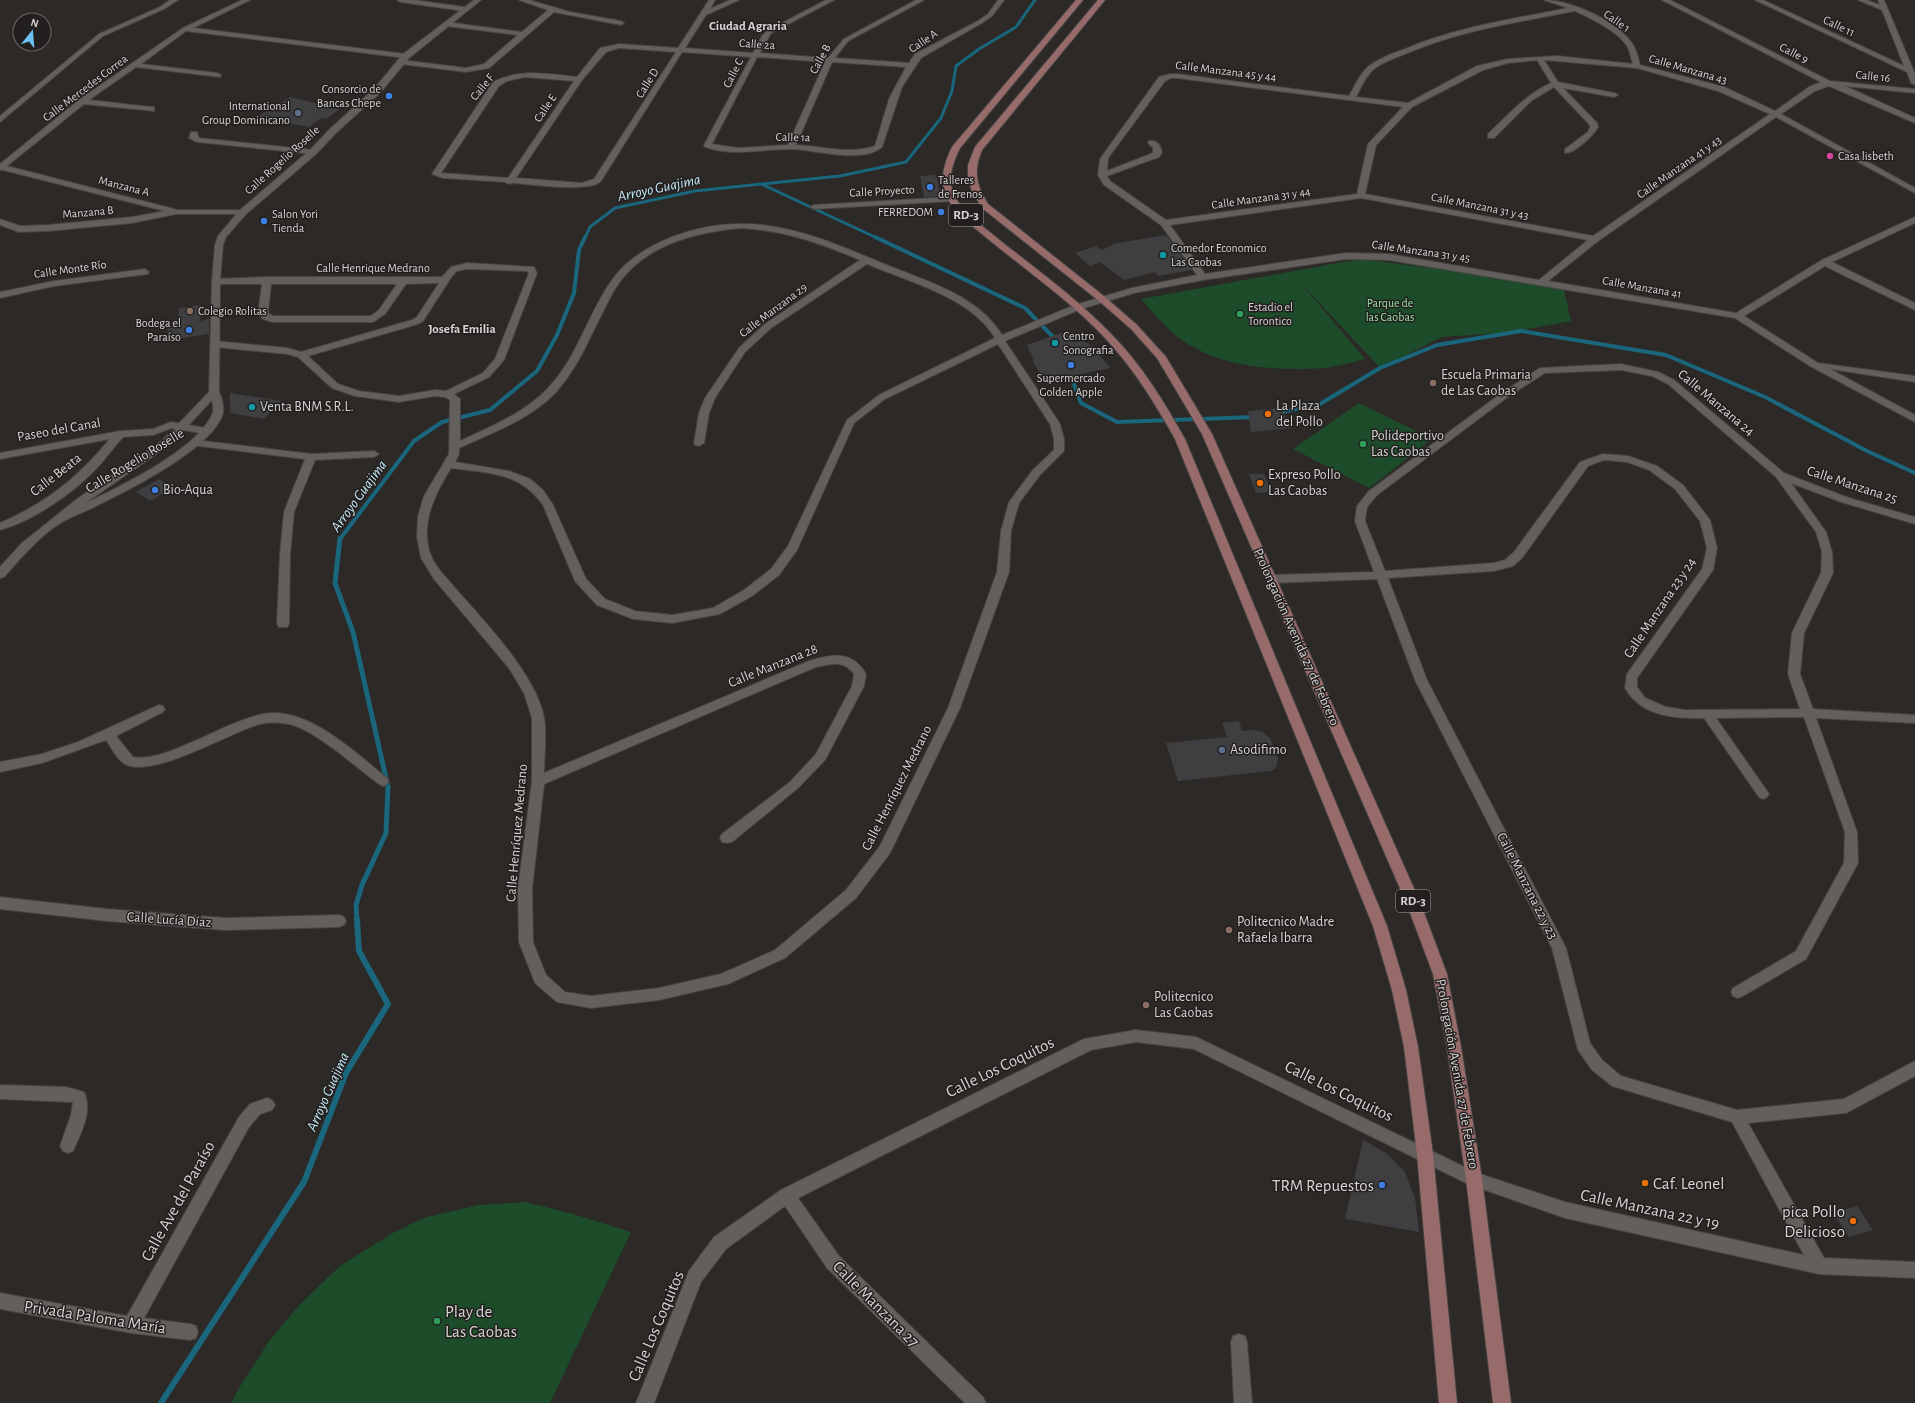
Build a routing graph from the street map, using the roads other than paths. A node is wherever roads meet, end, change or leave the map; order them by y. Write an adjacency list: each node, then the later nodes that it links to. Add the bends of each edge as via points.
1 (175, 0): 49 (street, via 101,35)
2 (247, 0): 25 (street, Calle Mercedes Correa)
3 (400, 0): 18 (street)
4 (478, 0): 18 (street, Calle Rogelio Roselle)
5 (522, 0): 19 (street)
6 (712, 0): 22 (street, Calle D)
7 (736, 0): 22 (street)
8 (831, 0): 29 (street, Calle C, via 769,32)
9 (921, 0): 32 (street, Calle B, via 846,40)
10 (1001, 0): 34 (street, Calle A, via 985,19 918,56)
11 (1080, 0): 64 (main road, Prolongación Avenida 27 de Febrero / RD-3, via 956,147 946,172 946,183)
12 (1102, 0): 82 (main road, Prolongación Avenida 27 de Febrero / RD-3, via 978,149 972,164 971,180 975,192 985,206)
13 (1548, 0): 20 (street, Calle 1)
14 (1665, 0): 40 (street, Calle 9)
15 (1758, 0): 36 (street, Calle 11)
16 (1861, 0): 21 (street)
17 (1881, 0): 21 (street)
18 (464, 9): 24 (street, Calle Rogelio Roselle)
19 (553, 9): 23 (street); 26 (street)
20 (1575, 9): 35 (street, Calle 1, via 1628,41); 44 (street, via 1509,21 1416,46 1378,63 1369,70)
21 (1885, 9): 36 (street)
22 (703, 14): 28 (street, Calle D)
23 (621, 23)
24 (446, 24): 26 (street); 31 (street, Calle Rogelio Roselle)
25 (185, 29): 31 (street); 33 (street, Calle Mercedes Correa)
26 (523, 34): 31 (street, via 486,66 478,69 466,70)
27 (603, 50): 28 (street, Calle 2a, via 619,46); 38 (street, Calle E)
28 (681, 50): 29 (street, Calle 2a); 61 (street, Calle D, via 600,178 592,184 582,185)
29 (755, 55): 32 (street, Calle 2a); 54 (street, Calle C)
30 (1539, 58): 35 (street, Calle Manzana 43); 41 (street); 46 (street, Calle Manzana 43, via 1508,61 1480,68)
31 (404, 59): 58 (street, Calle Rogelio Roselle, via 377,91)
32 (830, 61): 34 (street, Calle 2a); 55 (street, Calle B)
33 (134, 65): 37 (street); 45 (street, Calle Mercedes Correa)
34 (909, 65): 56 (street, Calle A, via 898,84)
35 (1637, 66): 48 (street, Calle Manzana 43, via 1708,85)
36 (1910, 71): 39 (street)
37 (217, 75)
38 (579, 79): 61 (street, Calle E); 61 (street, Calle F, via 529,75 504,78 496,84 436,174)
39 (1915, 82)
40 (1828, 83): 42 (street, Calle 16); 48 (street, Calle Manzana 41 y 43, via 1812,89); 50 (street, Calle 9)
41 (1555, 84): 43 (street); 52 (street, via 1527,100); 57 (street, via 1594,127 1591,133)
42 (1915, 91)
43 (1614, 95)
44 (1351, 98): 46 (street, Calle Manzana 45 y 44); 60 (street, Calle Manzana 45 y 44, via 1177,76 1165,77 1104,159)
45 (82, 102): 47 (street); 59 (street, Calle Mercedes Correa)
46 (1409, 105): 63 (street, Calle Manzana 43, via 1372,144)
47 (151, 108)
48 (1776, 114): 62 (street, Calle Manzana 43); 71 (street, Calle Manzana 41 y 43)
49 (0, 120)
50 (1915, 121)
51 (194, 134): 58 (street, via 193,138 197,140)
52 (1491, 136)
53 (1152, 143): 60 (street, via 1157,147 1156,155)
54 (708, 146): 55 (street, Calle 1a, via 728,150)
55 (791, 147): 56 (street, Calle 1a, via 867,152)
56 (878, 147)
57 (1568, 150)
58 (313, 152): 67 (street, Calle Rogelio Roselle)
59 (1, 168): 66 (street, Manzana A)
60 (1102, 175): 70 (street, via 1107,183)
61 (509, 182)
62 (1915, 191)
63 (1361, 196): 70 (street, Calle Manzana 31 y 44); 71 (street, Calle Manzana 31 y 43)
64 (951, 198): 65 (street, Calle Proyecto); 83 (main road, Prolongación Avenida 27 de Febrero / RD-3, via 970,220)
65 (814, 207)
66 (178, 212): 67 (street, Manzana A); 69 (street, Manzana B, via 132,220 48,228 20,229)
67 (244, 212): 78 (street, Calle Rogelio Roselle, via 222,236)
68 (1915, 220): 73 (street)
69 (0, 222)
70 (1164, 223): 75 (street)
71 (1595, 239): 80 (street, Calle Manzana 41 y 43)
72 (867, 260): 86 (street, Calle Henríquez Medrano, via 928,286 974,310 989,324); 98 (street, Calle Manzana 29, via 768,326 742,350 710,398 704,413); 99 (street, Calle Henríquez Medrano, via 802,234 768,226 717,226 666,242 635,260 620,275 605,298 584,342 547,395 512,419)
73 (1826, 262): 84 (street); 85 (street)
74 (145, 272): 81 (street, Calle Monte Río, via 70,280)
75 (1203, 277): 80 (street, Calle Manzana 31 y 45, via 1366,255); 82 (street, Calle Manzana 31 y 45)
76 (267, 280): 78 (street, Calle Henrique Medrano); 79 (street, Calle Henrique Medrano); 79 (street, via 263,314 272,319 374,319)
77 (446, 280): 79 (street, Calle Henrique Medrano); 88 (street, via 420,319 415,322); 92 (street, Calle Henrique Medrano, via 454,270 467,266 526,268 531,269 534,274 499,360 486,375)
78 (216, 281): 87 (street, Calle Rogelio Roselle)
79 (404, 281)
80 (1541, 282): 85 (street, Calle Manzana 41)
81 (0, 295)
82 (1102, 299): 83 (street, Calle Manzana 31 y 45); 110 (main road, Prolongación Avenida 27 de Febrero / RD-3, via 1134,327 1161,357 1187,398 1207,434)
83 (1078, 307): 86 (street, Calle Manzana 31 y 45); 130 (main road, Prolongación Avenida 27 de Febrero / RD-3, via 1113,339 1137,368 1159,400 1180,439 1380,926 1399,990 1411,1047)
84 (1915, 307)
85 (1738, 316): 89 (street)
86 (999, 340): 103 (street, Calle Manzana 31 y 45, via 882,397 860,412 850,422 793,547 775,572 748,593 716,611 672,619 633,615 601,602 581,581 548,505 539,492 526,481 505,473); 119 (street, Calle Henríquez Medrano, via 1055,424 1060,438 1059,451 1036,473 1014,502 1006,531 1003,572 954,708 885,849 851,894 780,954 723,980 659,994 591,1002 562,998 540,979 526,942 525,889)
87 (215, 344): 88 (street, via 288,351); 91 (street, Calle Rogelio Roselle)
88 (301, 355): 92 (street, via 335,386 358,394 399,399 435,393)
89 (1813, 364): 90 (street); 93 (street)
90 (1915, 379)
91 (214, 392): 94 (street, Calle Rogelio Roselle); 95 (street, Calle Rogelio Roselle, via 218,403 217,415)
92 (447, 394): 99 (street, Calle Henríquez Medrano, via 455,398)
93 (1915, 419)
94 (182, 428): 95 (street, Paseo del Canal); 96 (street, Paseo del Canal, via 171,425 162,430); 105 (street, Calle Rogelio Roselle, via 167,442 81,501)
95 (206, 431): 97 (street, Calle Rogelio Roselle)
96 (122, 434): 101 (street, Paseo del Canal); 107 (street, Calle Beata, via 88,470 61,493 25,516)
97 (195, 443): 102 (street); 105 (street, Calle Rogelio Roselle, via 126,487)
98 (699, 443)
99 (454, 447): 103 (street, Calle Henríquez Medrano)
100 (374, 454): 102 (street)
101 (0, 456)
102 (311, 457): 111 (street, via 289,512)
103 (449, 464): 119 (street, Calle Henríquez Medrano, via 429,496 423,516 422,537 426,558 438,576 513,665 530,693 538,718)
104 (1780, 475): 106 (street, Calle Manzana 25, via 1845,500); 109 (street, Calle Manzana 24, via 1671,382 1654,374 1622,367 1543,370 1506,394 1372,493 1362,506 1360,521); 113 (street, via 1821,532 1827,552 1827,573 1798,633 1794,674)
105 (58, 520): 108 (street, Calle Rogelio Roselle, via 26,546)
106 (1915, 521)
107 (0, 527)
108 (0, 574)
109 (1381, 574): 110 (street, Calle Manzana 23 y 24); 114 (street, Calle Manzana 23 y 24, via 1494,567 1509,563 1518,555 1584,464 1603,457 1628,459 1653,468 1679,487 1705,520 1712,548 1707,570 1632,677 1631,688 1641,701 1664,711); 128 (street, Calle Manzana 22 y 23, via 1421,680 1560,948 1583,1045 1596,1066 1617,1080)
110 (1270, 579): 131 (main road, Prolongación Avenida 27 de Febrero / RD-3, via 1413,902 1440,974)
111 (283, 624)
112 (159, 709): 116 (street)
113 (1807, 713): 114 (street, Calle Manzana 23 y 24); 115 (street, Calle Manzana 23 y 24); 124 (street, via 1851,832 1851,863 1801,955)
114 (1707, 714): 120 (street)
115 (1915, 719)
116 (110, 735): 117 (street, via 64,753); 118 (street, via 128,761 137,764 156,760 259,720 292,720 308,726)
117 (0, 767)
118 (382, 780)
119 (538, 781): 121 (street, Calle Manzana 28, via 813,664 845,660 856,666 860,674 858,686 821,757 794,785)
120 (1763, 794)
121 (727, 838)
122 (0, 903): 123 (street, Calle Lucía Díaz, via 107,915 225,924)
123 (339, 921)
124 (1738, 992)
125 (1915, 1068): 128 (street, via 1846,1106)
126 (0, 1092): 129 (street, via 66,1094 79,1097 79,1113)
127 (267, 1105): 136 (street, Calle Ave del Paraíso, via 255,1109 244,1122)
128 (1737, 1117): 133 (street)
129 (68, 1146)
130 (1425, 1154): 131 (street, Calle Los Coquitos); 132 (street, Calle Los Coquitos, via 1196,1043 1136,1036 1089,1044); 142 (main road, Prolongación Avenida 27 de Febrero / RD-3)
131 (1474, 1179): 133 (street, Calle Manzana 22 y 19, via 1565,1210); 143 (main road, Prolongación Avenida 27 de Febrero / RD-3)
132 (787, 1195): 139 (street, Calle Los Coquitos, via 720,1243 695,1277); 140 (street, Calle Manzana 27, via 832,1262)
133 (1819, 1266): 134 (street, Calle Manzana 22 y 19)
134 (1912, 1268)
135 (0, 1301): 136 (street, Privada Paloma María)
136 (131, 1325): 137 (street, Privada Paloma María)
137 (190, 1332)
138 (1239, 1342): 141 (street)
139 (645, 1403)
140 (977, 1403)
141 (1243, 1403)
142 (1448, 1403)
143 (1502, 1403)

